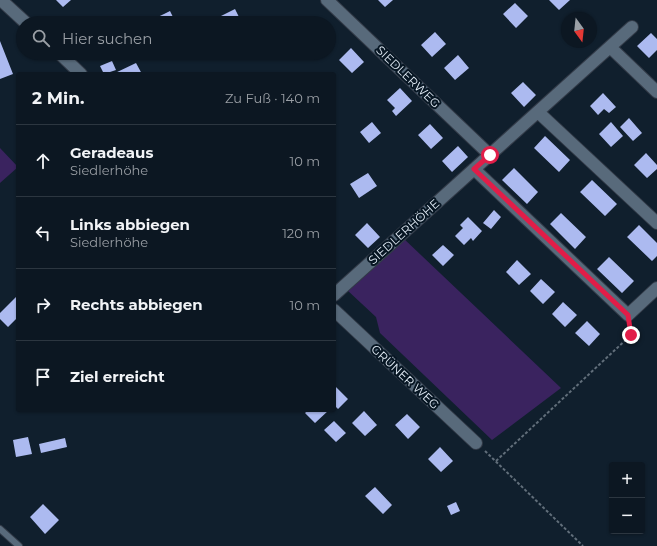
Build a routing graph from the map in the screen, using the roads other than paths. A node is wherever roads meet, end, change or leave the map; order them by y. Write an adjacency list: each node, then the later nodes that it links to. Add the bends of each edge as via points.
1 (2, 0): 3 (street)
2 (327, 0): 10 (street, SIEDLERWEG)
3 (19, 16)
4 (632, 27): 5 (street, SIEDLERHÖHE)
5 (610, 47): 8 (street); 9 (street, SIEDLERHÖHE)
6 (66, 60): 7 (street)
7 (79, 72)
8 (657, 92)
9 (538, 112): 10 (street, SIEDLERHÖHE); 12 (street)
10 (490, 155): 11 (street, SIEDLERHÖHE)
11 (474, 169): 13 (street, via 628,315); 14 (street, SIEDLERHÖHE)
12 (657, 223)
13 (657, 288)
14 (336, 293)
15 (336, 312): 16 (street, GRÜNER WEG)
16 (476, 443)
17 (0, 529): 18 (lane)
18 (19, 546)

